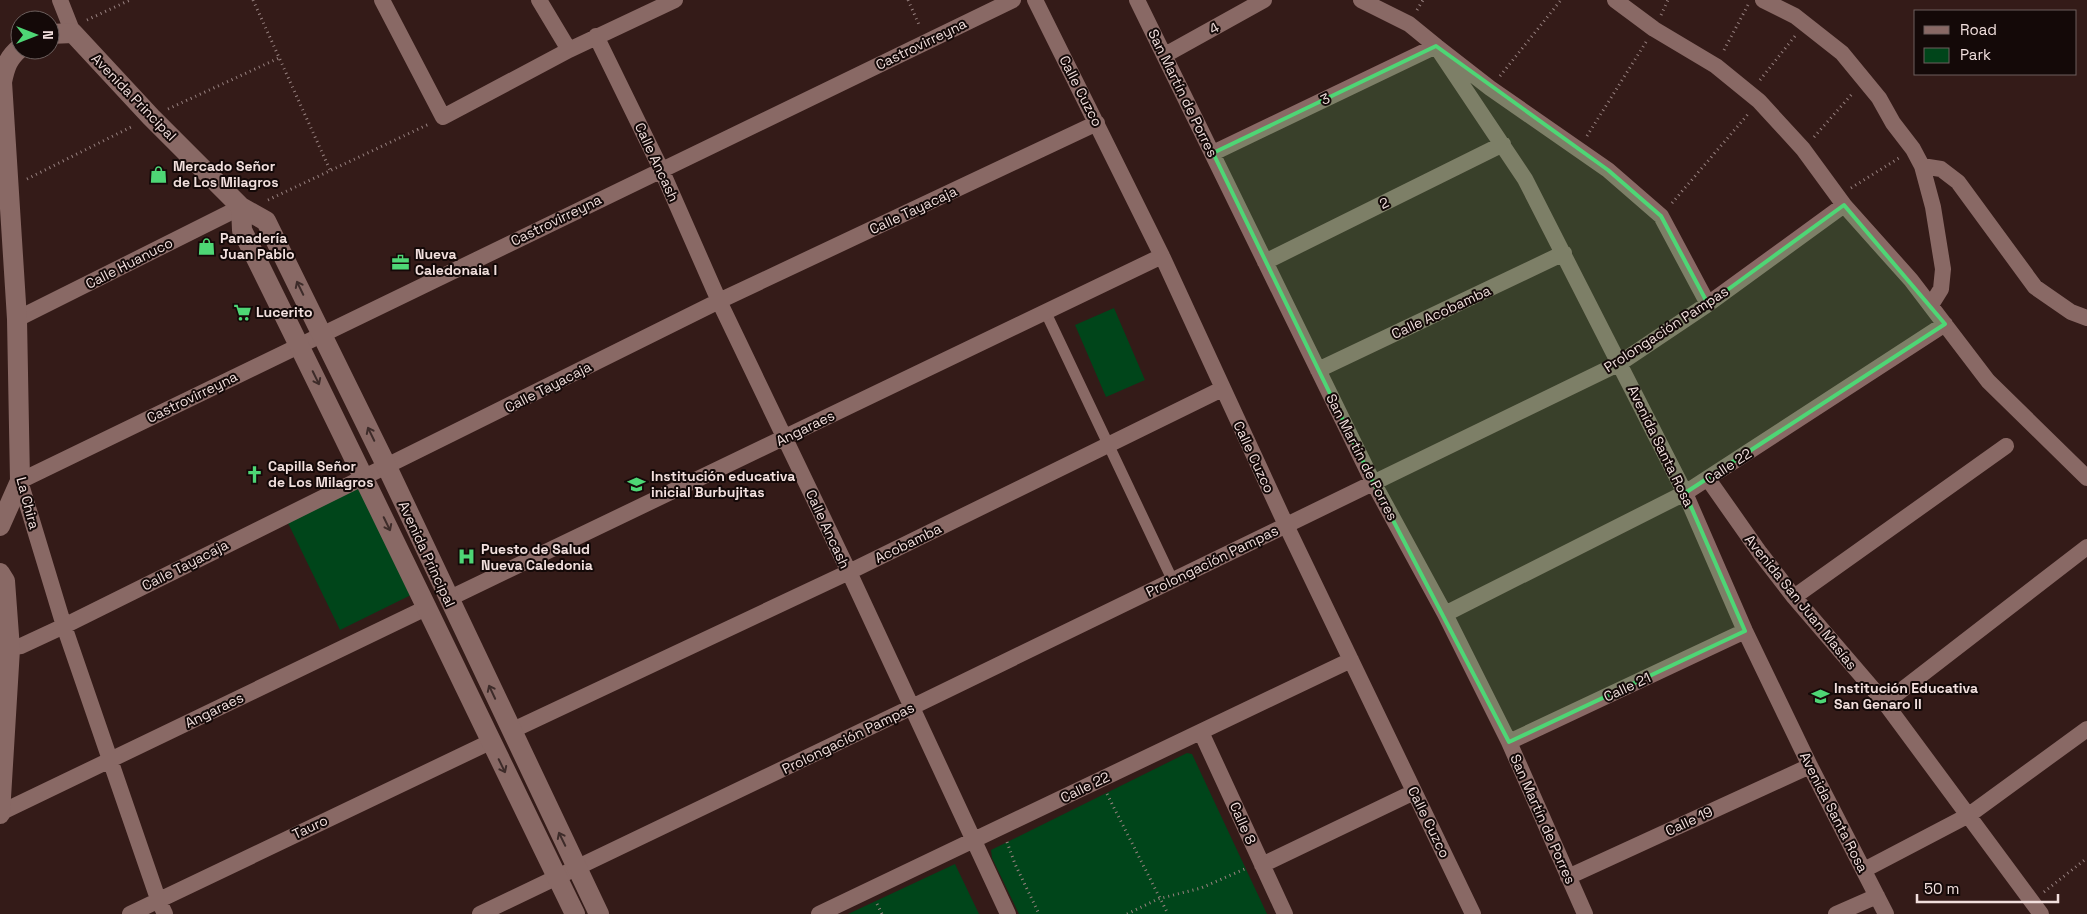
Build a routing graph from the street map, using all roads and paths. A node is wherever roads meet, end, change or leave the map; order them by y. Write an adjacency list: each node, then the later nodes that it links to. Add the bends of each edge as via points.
1 (60, 0): 19 (street, Avenida Principal)
2 (130, 0): 19 (path)
3 (253, 0): 26 (path)
4 (382, 0): 33 (street)
5 (539, 0): 24 (street)
6 (675, 0): 21 (street)
7 (908, 0): 22 (path)
8 (1012, 0): 22 (street, Castrovirreyna)
9 (1035, 0): 34 (street, Calle Cuzco)
10 (1137, 0): 25 (street, San Martín de Porres)
11 (1264, 0): 25 (street, 4)
12 (1361, 0): 23 (street, Avenida Santa Rosa, via 1409,24)
13 (1561, 0): 30 (path)
14 (1615, 0): 18 (street)
15 (1750, 0): 28 (path)
16 (1762, 0): 17 (street)
17 (1805, 23): 29 (street, via 1842,53); 31 (path)
18 (1654, 29): 28 (street); 36 (path)
19 (72, 30): 20 (street); 32 (street, Avenida Principal)
20 (60, 32)
21 (596, 36): 24 (street); 41 (street, Calle Ancash)
22 (927, 42): 41 (street, Castrovirreyna)
23 (1436, 46): 30 (street); 35 (street, Avenida Santa Rosa); 39 (street, 3)
24 (569, 50): 33 (street)
25 (1164, 55): 39 (street, San Martín de Porres)
26 (280, 58): 32 (path); 42 (path)
27 (3, 63): 43 (street, La Chira)
28 (1716, 66): 31 (street)
29 (1865, 79): 37 (path); 38 (street)
30 (1490, 88): 36 (street)
31 (1754, 96): 37 (street); 46 (path)
32 (151, 117): 43 (path); 45 (street, Avenida Principal)
33 (443, 117): 42 (path)
34 (1097, 124): 48 (street, Calle Cuzco); 50 (street, Calle Tayacaja)
35 (1503, 144): 47 (street, Avenida Santa Rosa, via 1526,179); 49 (street, 2)
36 (1578, 149): 46 (street, via 1608,170)
37 (1803, 149): 44 (street)
38 (1913, 149): 40 (street); 44 (path)
39 (1213, 153): 49 (street, San Martín de Porres)
40 (1922, 166): 52 (street, via 1943,269 1941,289); 54 (street, via 1941,169 1958,182 2035,287 2071,312)
41 (661, 169): 50 (street, Calle Ancash); 57 (street, Castrovirreyna)
42 (330, 170): 45 (path, via 271,200)
43 (9, 188): 55 (street, La Chira)
44 (1841, 201): 51 (street, Prolongación Pampas); 52 (street)
45 (242, 207): 55 (street, Calle Huanuco); 57 (street, Avenida Principal, one-way to 45, via 266,221); 58 (street, Avenida Principal, via 242,230)
46 (1661, 216): 51 (street)
47 (1564, 254): 59 (street, Avenida Santa Rosa); 60 (street, Calle Acobamba)
48 (1162, 256): 53 (street, Angaraes); 61 (street, Calle Cuzco)
49 (1265, 262): 60 (street, San Martín de Porres)
50 (719, 301): 62 (street, Calle Ancash); 65 (street, Calle Tayacaja)
51 (1708, 304): 59 (street, Prolongación Pampas)
52 (1931, 305): 56 (street)
53 (1046, 313): 62 (street, Angaraes); 63 (street)
54 (2087, 318)
55 (17, 319): 69 (street, La Chira)
56 (1945, 324): 67 (street, via 1988,381); 68 (street, Calle 22)
57 (322, 334): 58 (street, Castrovirreyna); 65 (street, Avenida Principal, one-way to 57)
58 (300, 345): 66 (street, Avenida Principal, one-way to 66); 69 (street, Castrovirreyna)
59 (1620, 363): 70 (street, Prolongación Pampas); 71 (street, Avenida Santa Rosa)
60 (1318, 370): 70 (street, San Martín de Porres)
61 (1222, 389): 63 (street, Acobamba); 72 (street, Calle Cuzco)
62 (785, 438): 75 (street, Calle Ancash); 79 (street, Angaraes)
63 (1109, 444): 75 (street, Acobamba); 77 (street)
64 (2006, 446): 78 (street)
65 (387, 468): 66 (street, Calle Tayacaja); 79 (street, Avenida Principal)
66 (364, 476): 80 (street, Avenida Principal, one-way to 80); 82 (street, Calle Tayacaja)
67 (2087, 478)
68 (1708, 479): 71 (street, Calle 22); 78 (street, Avenida San Juan Masías)
69 (20, 481): 73 (street); 82 (street, La Chira)
70 (1373, 482): 72 (street, Prolongación Pampas); 81 (street, San Martín de Porres)
71 (1685, 493): 81 (street, Calle 22); 83 (street, Avenida Santa Rosa)
72 (1286, 525): 77 (street, Prolongación Pampas); 85 (street, Calle Cuzco)
73 (0, 526)
74 (2087, 547): 86 (street)
75 (849, 572): 87 (street, Calle Ancash); 89 (street, Acobamba)
76 (0, 573): 84 (street, via 5,581)
77 (1172, 579): 87 (street, Prolongación Pampas)
78 (1794, 596): 86 (street, Avenida San Juan Masías)
79 (448, 599): 89 (street, Avenida Principal, one-way to 79)
80 (428, 607): 91 (street, Avenida Principal); 93 (street, Angaraes)
81 (1445, 614): 92 (street, San Martín de Porres)
82 (64, 626): 84 (street, Calle Tayacaja, via 21,646); 93 (street, La Chira)
83 (1745, 631): 92 (street, Calle 21); 94 (street, Avenida Santa Rosa)
84 (5, 649): 97 (street)
85 (1351, 660): 90 (street, Calle 22); 96 (street, Calle Cuzco)
86 (1886, 703): 98 (street, Avenida San Juan Masías)
87 (912, 707): 100 (street, Calle Ancash); 103 (street, Prolongación Pampas)
88 (2087, 729): 98 (street)
89 (511, 731): 103 (street, Avenida Principal, one-way to 89)
90 (1201, 732): 95 (street, Calle 22); 102 (street, Calle 8)
91 (490, 742): 106 (street, Avenida Principal, one-way to 106); 109 (street, Tauro)
92 (1508, 742): 105 (street, San Martín de Porres)
93 (110, 760): 97 (street, Angaraes); 109 (street, La Chira)
94 (1810, 766): 104 (street, Avenida Santa Rosa); 105 (street, Calle 19)
95 (1100, 780): 99 (street, Calle 22); 108 (path)
96 (1414, 792): 102 (street); 122 (street, Calle Cuzco)
97 (0, 813)
98 (1969, 815): 104 (street); 110 (street, Avenida San Juan Masías)
99 (1001, 828): 100 (street, Calle 22); 118 (path, via 1014,864)
100 (974, 842): 116 (street, Calle 22); 117 (street, Calle Ancash)
101 (2087, 858): 110 (path)
102 (1261, 864): 108 (path, via 1201,888); 121 (street, Calle 8)
103 (577, 869): 106 (street, Prolongación Pampas); 115 (street, Avenida Principal)
104 (1864, 870): 107 (street, Avenida Santa Rosa)
105 (1568, 876): 123 (street, San Martín de Porres)
106 (558, 878): 113 (street, Prolongación Pampas); 114 (street, Avenida Principal)
107 (1877, 896): 124 (street); 125 (street, Avenida Santa Rosa)
108 (1160, 899): 111 (path); 120 (path)
109 (161, 907): 112 (street, Tauro)
110 (2037, 908)
111 (1135, 912): 119 (path)
112 (130, 914)
113 (480, 914)
114 (575, 914)
115 (599, 914)
116 (819, 914)
117 (1008, 914)
118 (1039, 914)
119 (1127, 914)
120 (1168, 914)
121 (1285, 914)
122 (1473, 914)
123 (1585, 914)
124 (1836, 914)
125 (1886, 914)

